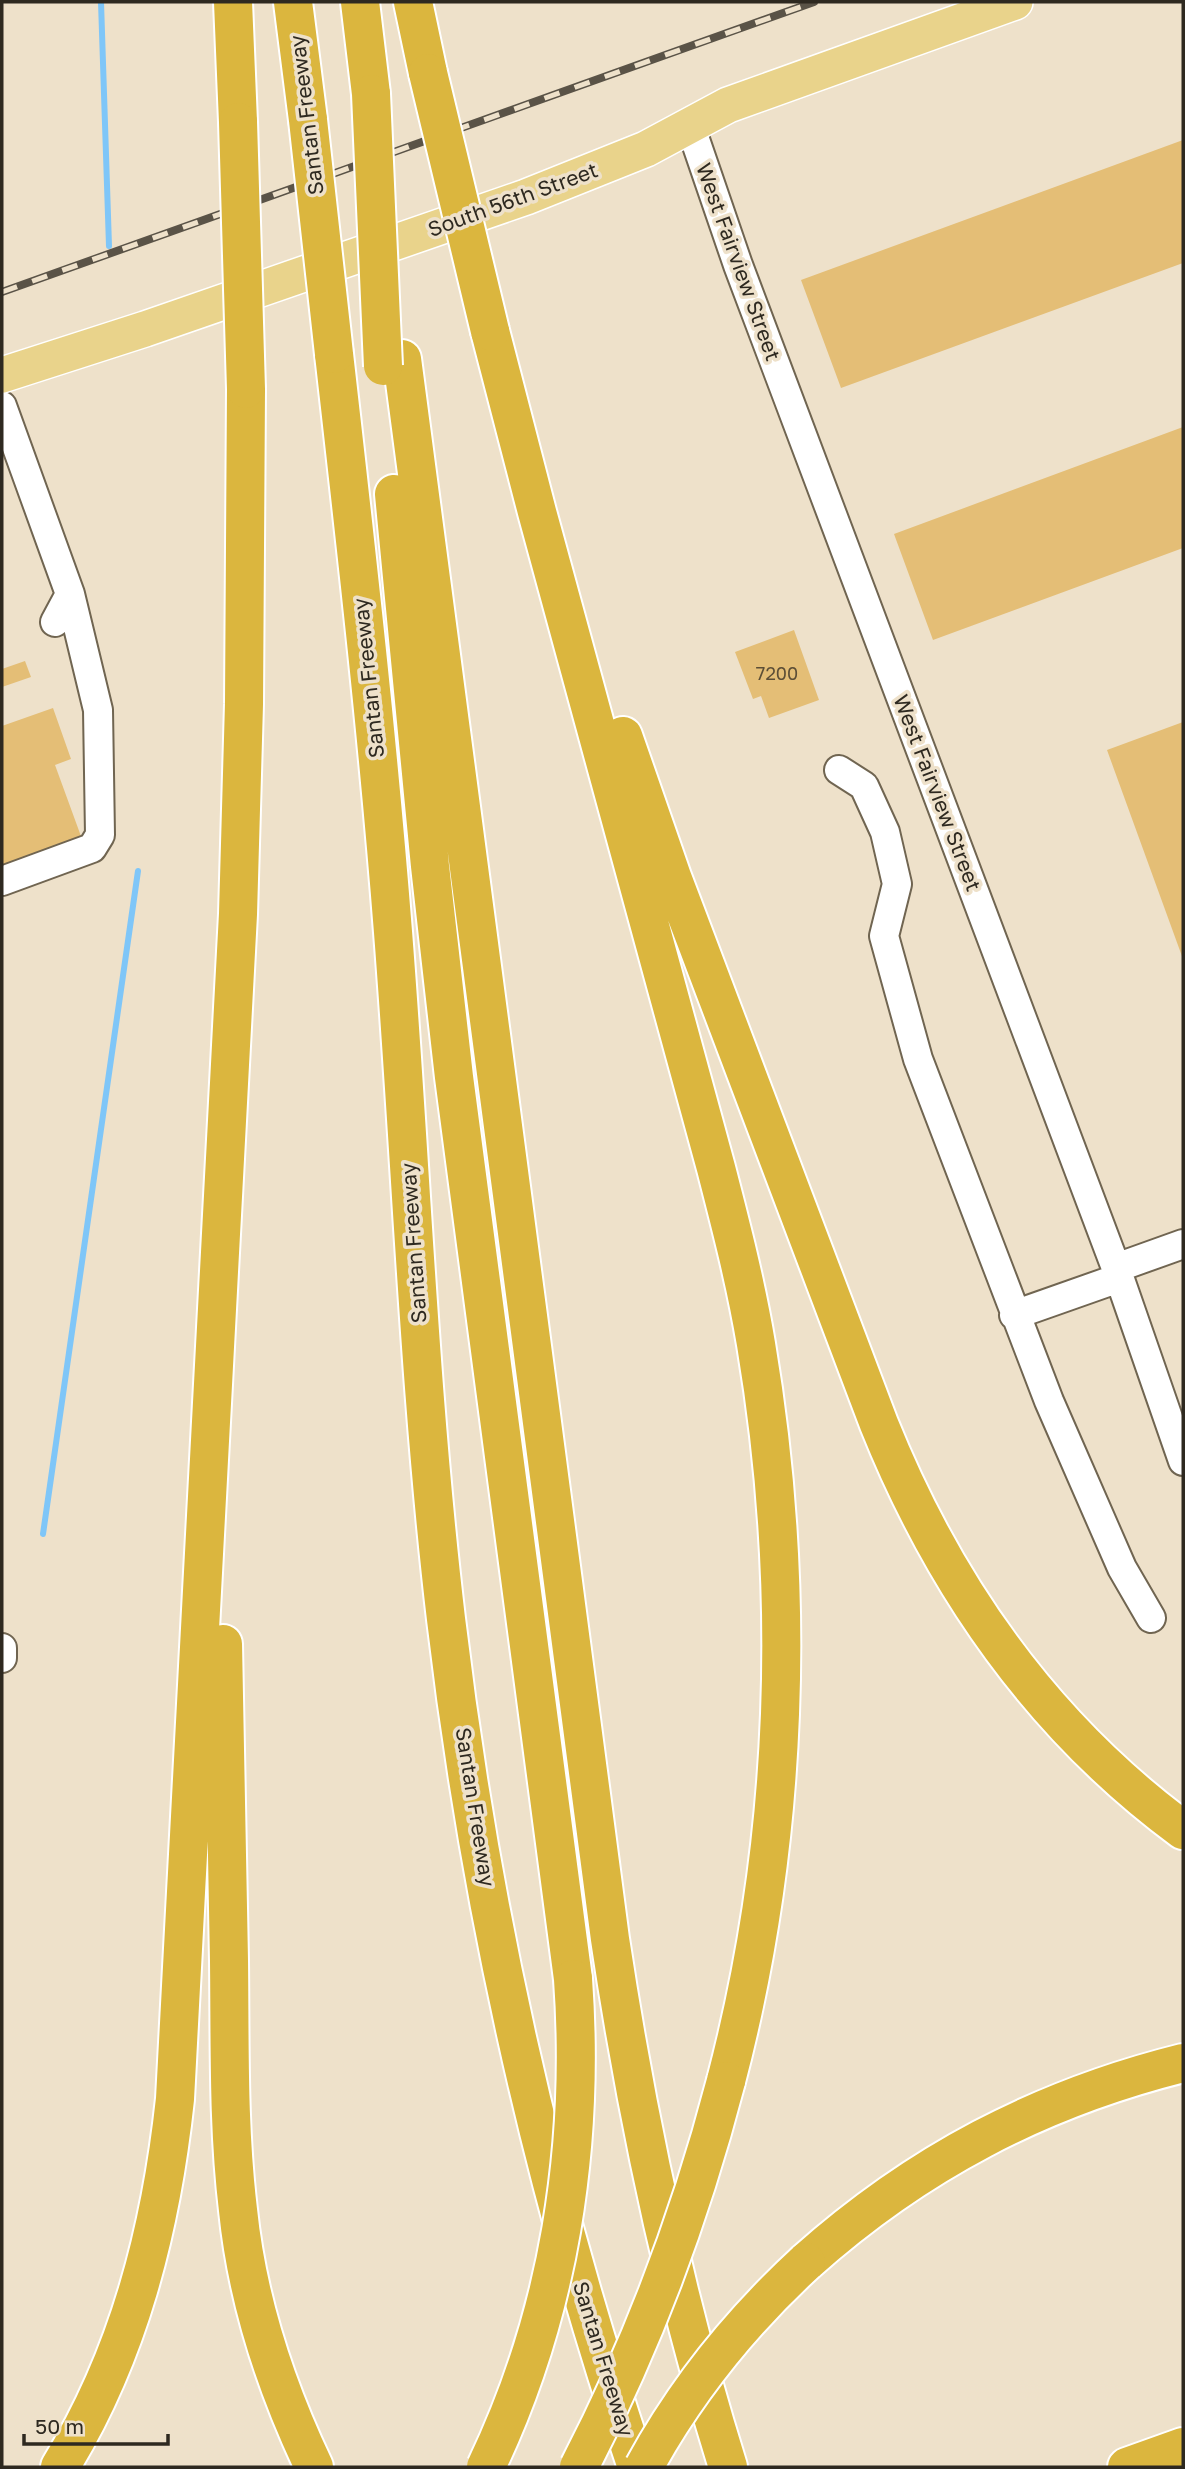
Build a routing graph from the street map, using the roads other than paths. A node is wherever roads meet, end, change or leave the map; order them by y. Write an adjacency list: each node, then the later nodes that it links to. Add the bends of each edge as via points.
1 (233, 2): 19 (highway, bridge, via 246,389 242,809)
2 (293, 2): 12 (highway, Santan Freeway, bridge)
3 (360, 2): 7 (highway, bridge)
4 (413, 2): 10 (highway, bridge)
5 (1015, 2): 6 (main road, South 56th Street, via 728,105)
6 (690, 125): 8 (main road, South 56th Street, via 646,149 526,197); 17 (street, West Fairview Street, via 747,291)
7 (392, 363): 26 (highway, via 430,866); 37 (highway, via 613,1962 659,2215)
8 (2, 375)
9 (2, 405): 11 (street)
10 (537, 512): 25 (highway, via 611,698 671,877 911,1501 970,1605 1018,1671 1104,1764); 34 (highway, bridge, via 725,1200 751,1317 765,1410 780,1571 780,1723 763,1900 745,2003 700,2176 662,2284)
11 (70, 594): 13 (street); 15 (street, via 98,710 100,835 92,848)
12 (364, 619): 26 (highway, via 414,927 439,1139); 35 (highway, Santan Freeway, via 393,931 432,1488 466,1764 534,2105 577,2272)
13 (55, 622)
14 (839, 770): 18 (street, via 864,786 884,832 897,884 884,936 918,1059)
15 (2, 881)
16 (1183, 1244): 17 (street)
17 (1118, 1273): 18 (street); 20 (street, West Fairview Street)
18 (1014, 1315): 22 (street, via 1122,1569)
19 (213, 1408): 30 (highway, via 179,2031 167,2169 154,2236 126,2326 95,2401); 31 (highway, via 222,1541 235,2181 256,2307 274,2370)
20 (1175, 1408): 21 (street, West Fairview Street)
21 (1183, 1461)
22 (1151, 1618)
23 (2, 1648): 24 (street)
24 (2, 1657)
25 (1183, 1830)
26 (561, 1981): 32 (highway, via 553,2041 547,2174 537,2241 502,2368); 33 (highway, bridge, via 576,2045 575,2120 563,2223 534,2346)
27 (1183, 2063): 36 (highway, bridge, via 1075,2096 974,2141 869,2208 761,2306 719,2355)
28 (1183, 2447): 29 (highway)
29 (1131, 2465)
30 (60, 2467)
31 (314, 2467)
32 (461, 2467)
33 (486, 2467)
34 (579, 2467)
35 (637, 2467)
36 (644, 2467)
37 (728, 2467)

